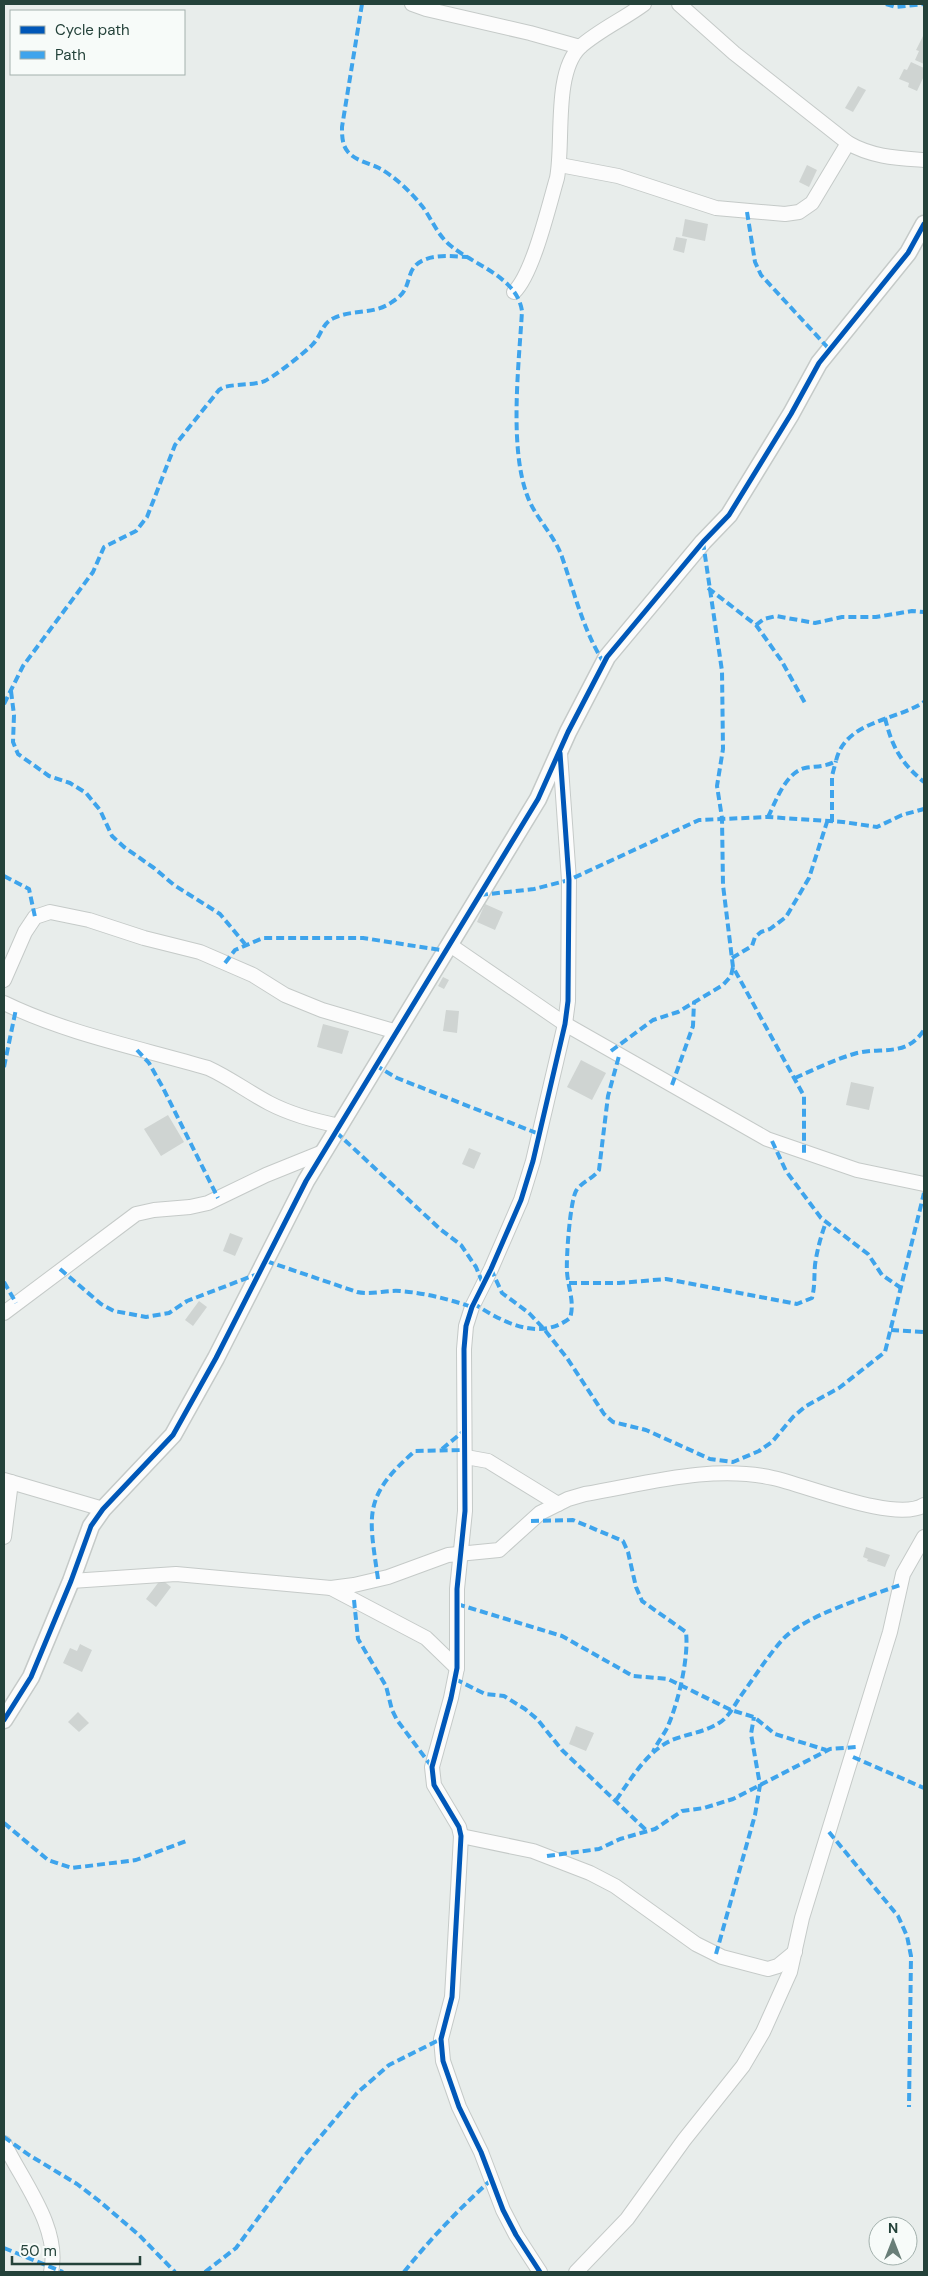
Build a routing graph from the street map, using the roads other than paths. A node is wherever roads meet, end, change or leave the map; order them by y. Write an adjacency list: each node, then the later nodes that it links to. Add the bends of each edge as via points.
1 (412, 4): 4 (street)
2 (644, 4): 4 (street)
3 (678, 4): 5 (street)
4 (580, 47): 7 (street, via 572,56 563,92)
5 (848, 143): 6 (street, via 881,157); 7 (street, via 812,203 792,213 769,214 716,208 618,176)
6 (924, 160)
7 (560, 165): 9 (street, via 531,261)
8 (924, 224): 10 (street, via 908,253 819,363 729,515 607,657)
9 (514, 292)
10 (560, 753): 11 (street, via 538,799); 14 (street, via 569,880)
11 (450, 945): 14 (street); 15 (street)
12 (4, 980): 15 (street, via 35,917 50,912 200,952 254,975 285,995 322,1010)
13 (4, 1003): 16 (street, via 67,1028 208,1068 290,1113)
14 (566, 1024): 18 (street, via 766,1139 857,1170); 20 (street, via 521,1200 466,1326)
15 (397, 1032): 16 (street, via 374,1065)
16 (340, 1126): 17 (street)
17 (323, 1152): 19 (street, via 208,1203 136,1214); 24 (street, via 173,1435)
18 (924, 1184)
19 (4, 1313)
20 (466, 1456): 22 (street, via 488,1461); 27 (street)
21 (8, 1481): 24 (street); 25 (street)
22 (558, 1504): 23 (street, via 585,1494 652,1482 741,1474 774,1478 872,1506 909,1509); 27 (street, via 540,1513 499,1550)
23 (924, 1505)
24 (103, 1509): 28 (street, via 91,1526)
25 (4, 1537)
26 (924, 1537): 33 (street, via 903,1574 890,1632 802,1918)
27 (461, 1554): 29 (street, via 432,1560 378,1579); 30 (street)
28 (71, 1580): 29 (street, via 176,1574); 31 (street, via 31,1677)
29 (331, 1588): 30 (street, via 426,1638)
30 (456, 1668): 32 (street, via 432,1777)
31 (4, 1720)
32 (461, 1836): 33 (street, via 533,1851 590,1873 615,1886 696,1944 722,1957 768,1969 778,1966); 36 (street, via 452,1997 441,2039 443,2061 503,2210)
33 (795, 1952): 37 (street, via 790,1972 763,2032 743,2066 627,2219)
34 (4, 2143): 35 (street, via 46,2224 51,2247)
35 (51, 2272)
36 (540, 2272)
37 (576, 2272)

